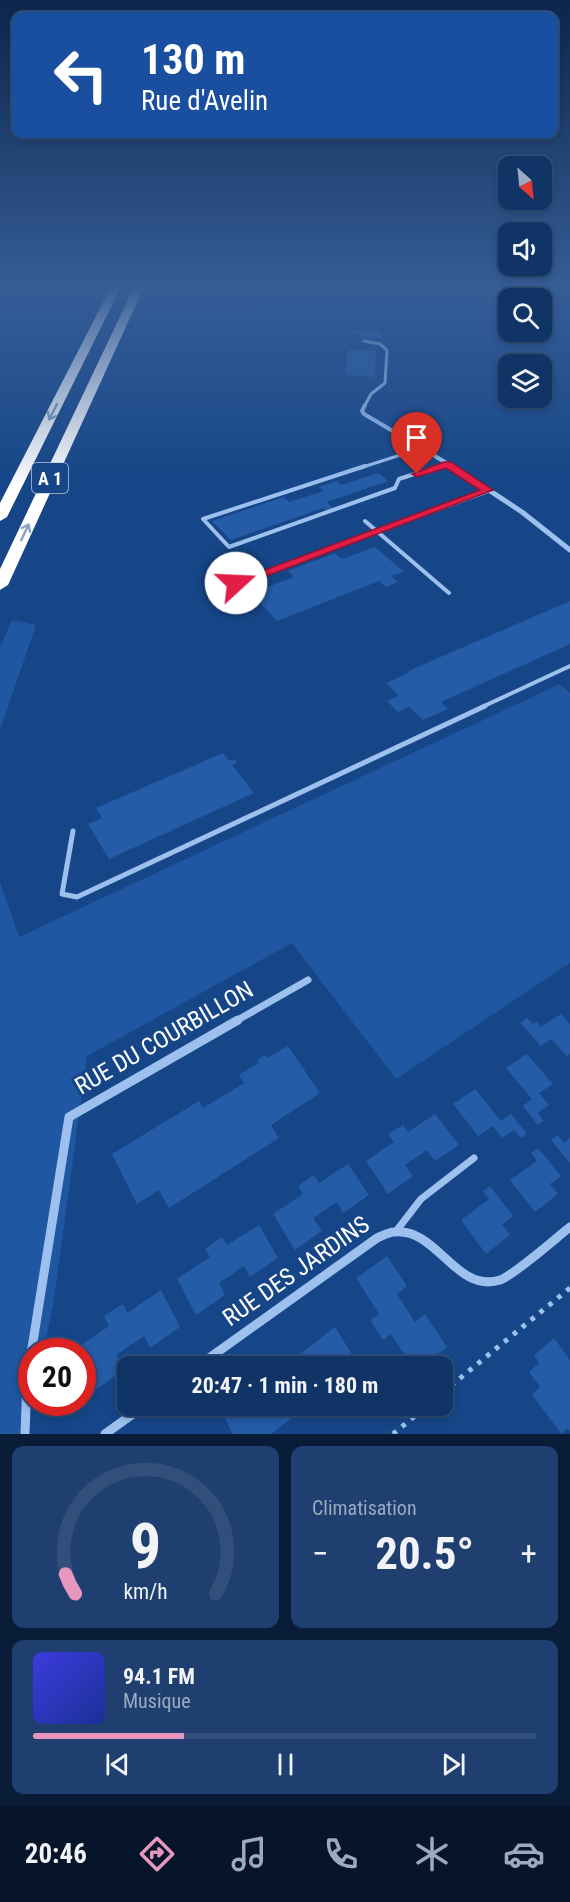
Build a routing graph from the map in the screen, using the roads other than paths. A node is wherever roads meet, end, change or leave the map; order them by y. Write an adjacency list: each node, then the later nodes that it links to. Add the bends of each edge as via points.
1 (83, 352): 8 (highway, A 1, one-way to 8)
2 (109, 352): 13 (highway, A 1, one-way to 2)
3 (387, 352): 4 (lane, via 385,383)
4 (365, 405): 5 (street, via 364,414)
5 (422, 448): 6 (street); 6 (lane, via 203,519 229,547 386,492 395,488 399,479)
6 (447, 464): 7 (street)
7 (488, 490): 10 (lane); 11 (street)
8 (0, 517)
9 (365, 521): 10 (lane)
10 (377, 531): 12 (lane); 14 (lane)
11 (570, 549)
12 (236, 583)
13 (0, 585)
14 (449, 593)
15 (570, 666): 16 (lane, via 76,897 62,894)
16 (73, 831)
17 (308, 980): 23 (street, RUE DU COURBILLON, via 69,1117 27,1379)
18 (474, 1158): 20 (lane, via 414,1203)
19 (570, 1227): 20 (street, RUE DES JARDINS, via 502,1280 491,1283 471,1278 417,1237)
20 (397, 1230): 21 (street, RUE DES JARDINS, via 377,1238)
21 (212, 1356)
22 (130, 1416): 24 (street)
23 (25, 1434)
24 (105, 1434)

